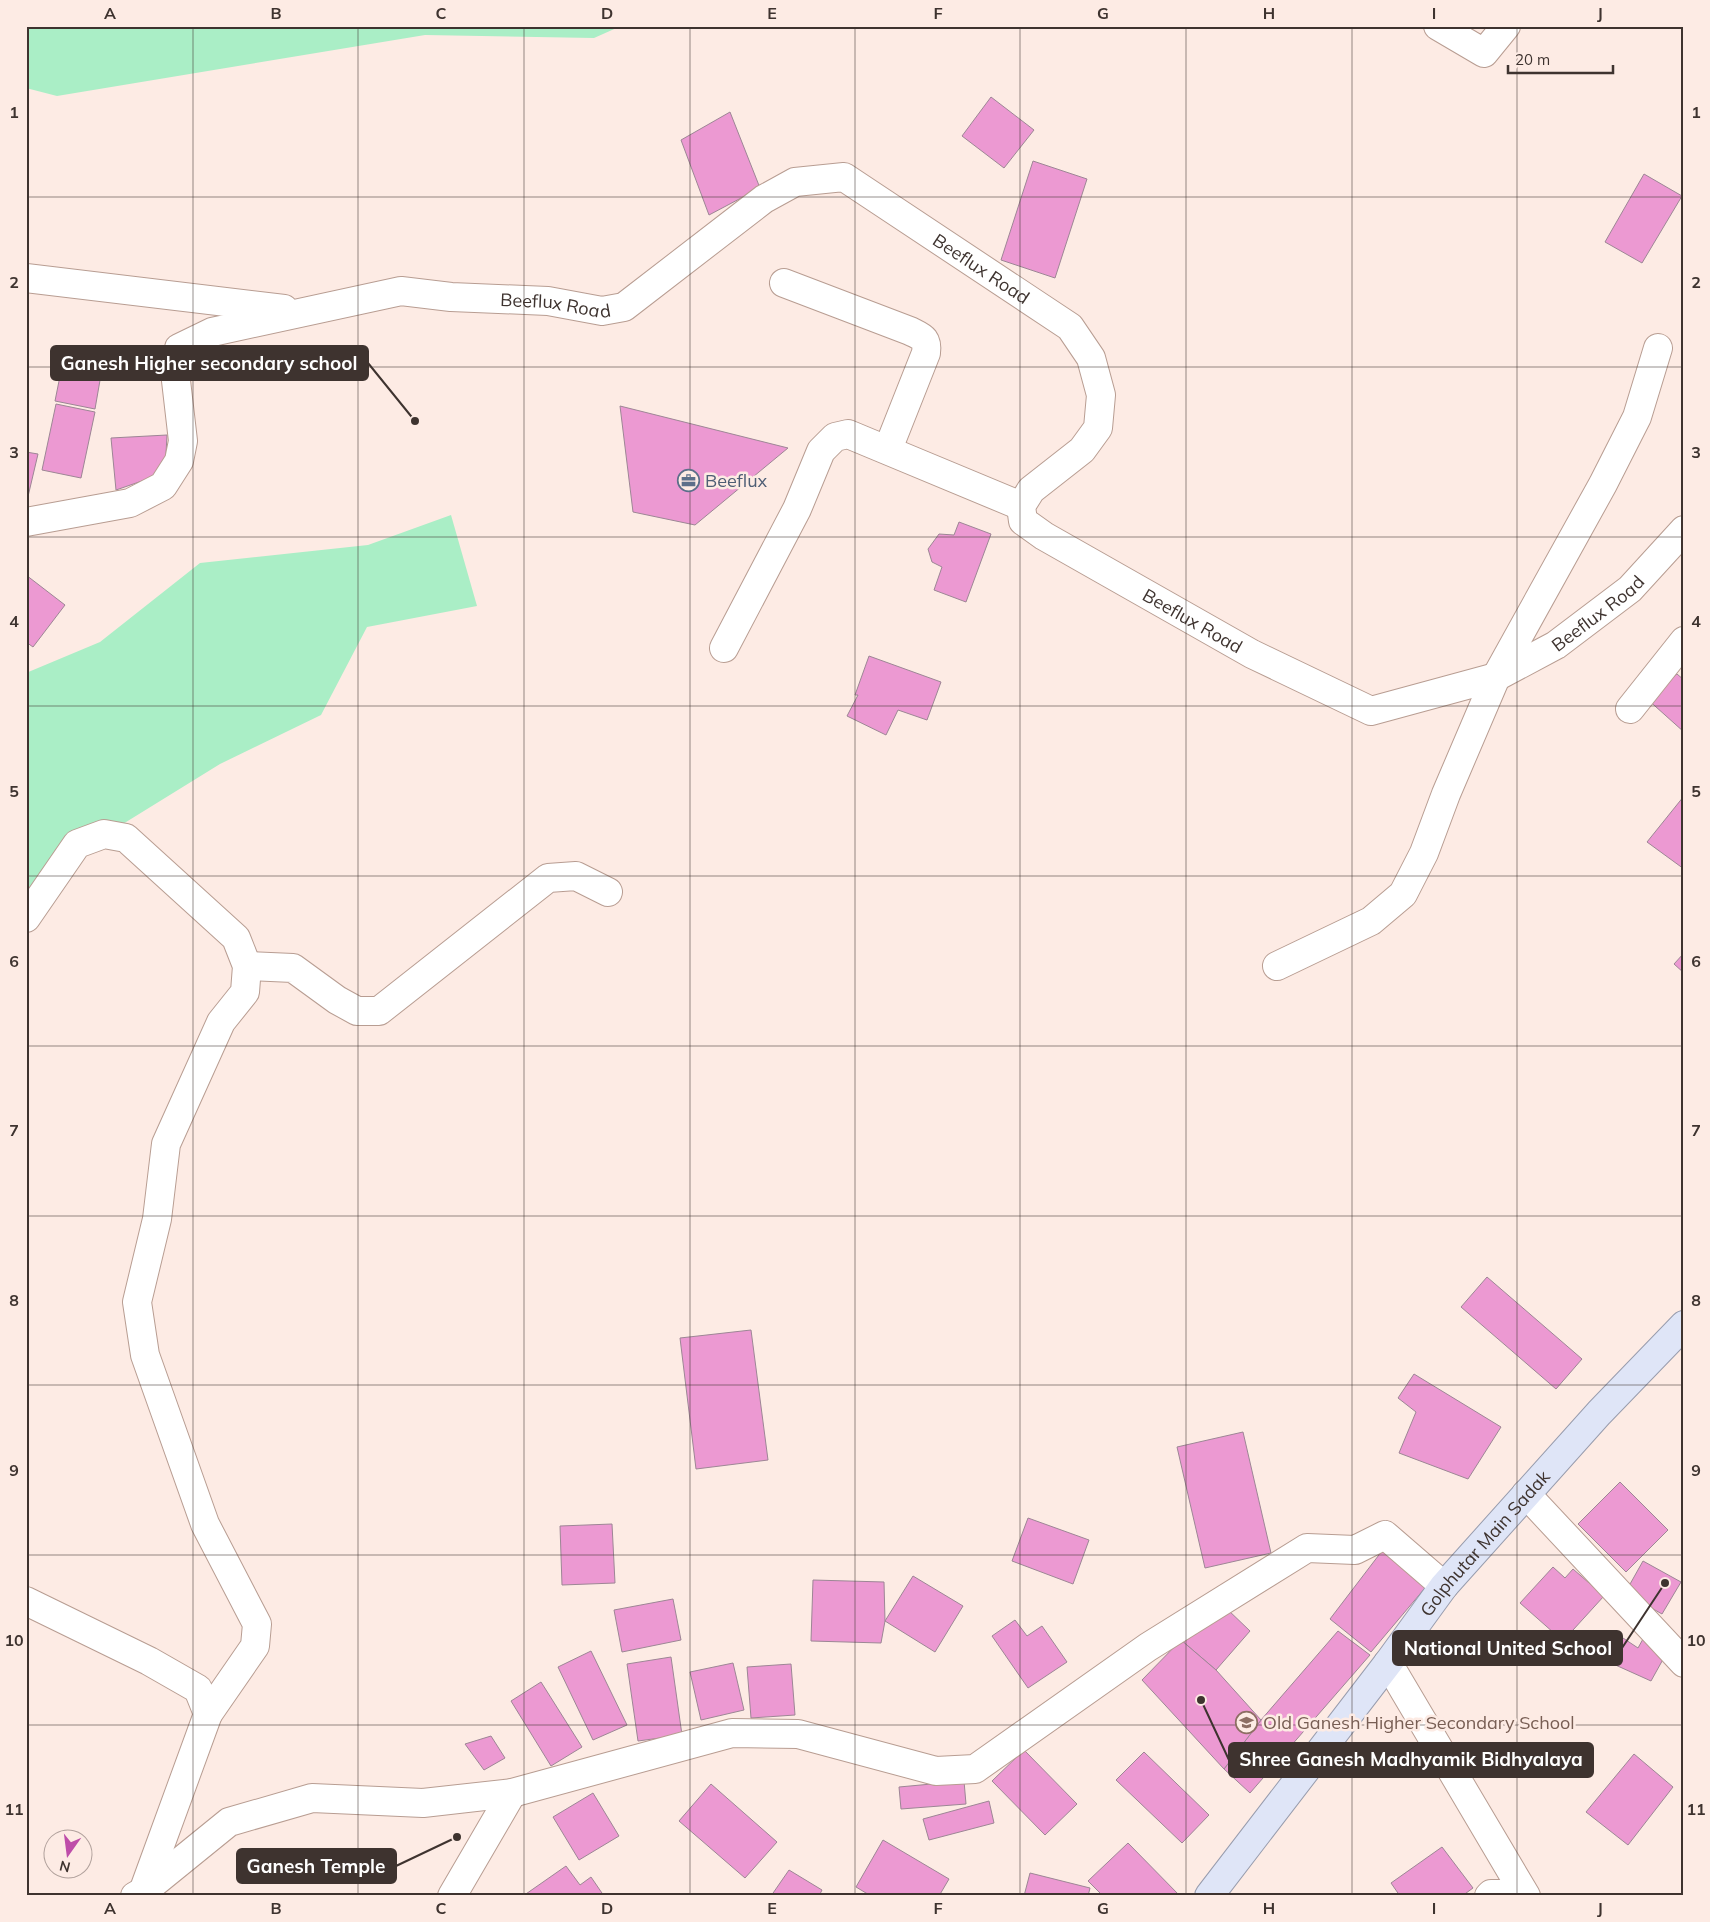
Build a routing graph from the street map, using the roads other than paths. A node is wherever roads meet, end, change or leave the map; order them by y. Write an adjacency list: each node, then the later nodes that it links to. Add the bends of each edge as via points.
1 (1438, 26): 2 (street, via 1484,53)
2 (1506, 26)
3 (26, 278): 5 (street)
4 (784, 283): 7 (street, via 924,338 926,353)
5 (303, 312): 8 (street, Beeflux Road, via 401,291 451,297 548,301 602,311 624,308 764,199 795,182 844,177 1070,327 1091,358 1101,395 1098,428 1082,450 1031,490); 9 (street, Beeflux Road, via 212,332 179,348 175,372 183,441 179,461 163,486 130,503)
6 (1658, 348): 13 (street, via 1637,416 1603,484)
7 (888, 449): 8 (street); 12 (street, via 848,434 835,437 821,451 797,509)
8 (1021, 506): 13 (street, Beeflux Road, via 1023,522 1044,536 1252,654 1371,711)
9 (26, 522)
10 (1684, 530): 13 (street, Beeflux Road, via 1630,589 1556,645)
11 (1684, 641): 14 (street)
12 (724, 648)
13 (1496, 676): 18 (street, via 1424,854 1403,894 1371,921)
14 (1630, 709)
15 (608, 892): 17 (street, via 576,876 548,878 379,1011 357,1011 293,968)
16 (26, 918): 17 (street, via 77,844 104,834 126,838 236,938)
17 (247, 966): 25 (street, via 245,992 221,1022 166,1144 157,1219 137,1302 146,1356 205,1524 257,1624 255,1646)
18 (1277, 966)
19 (1684, 1325): 20 (main road, Golphutar Main Sadak)
20 (1526, 1494): 21 (main road, Golphutar Main Sadak); 24 (street)
21 (1444, 1586): 23 (main road, Golphutar Main Sadak); 26 (street, via 1385,1535 1355,1550 1307,1548 1148,1647 975,1769 936,1771 798,1734 732,1733)
22 (26, 1601): 25 (street, via 149,1661 198,1689)
23 (1388, 1663): 28 (street); 30 (main road, Golphutar Main Sadak)
24 (1684, 1663)
25 (208, 1714): 27 (street)
26 (512, 1793): 27 (street, via 423,1803 312,1798 229,1822); 29 (street)
27 (140, 1894)
28 (1525, 1895): 31 (street)
29 (452, 1896)
30 (1210, 1896)
31 (1489, 1896)

